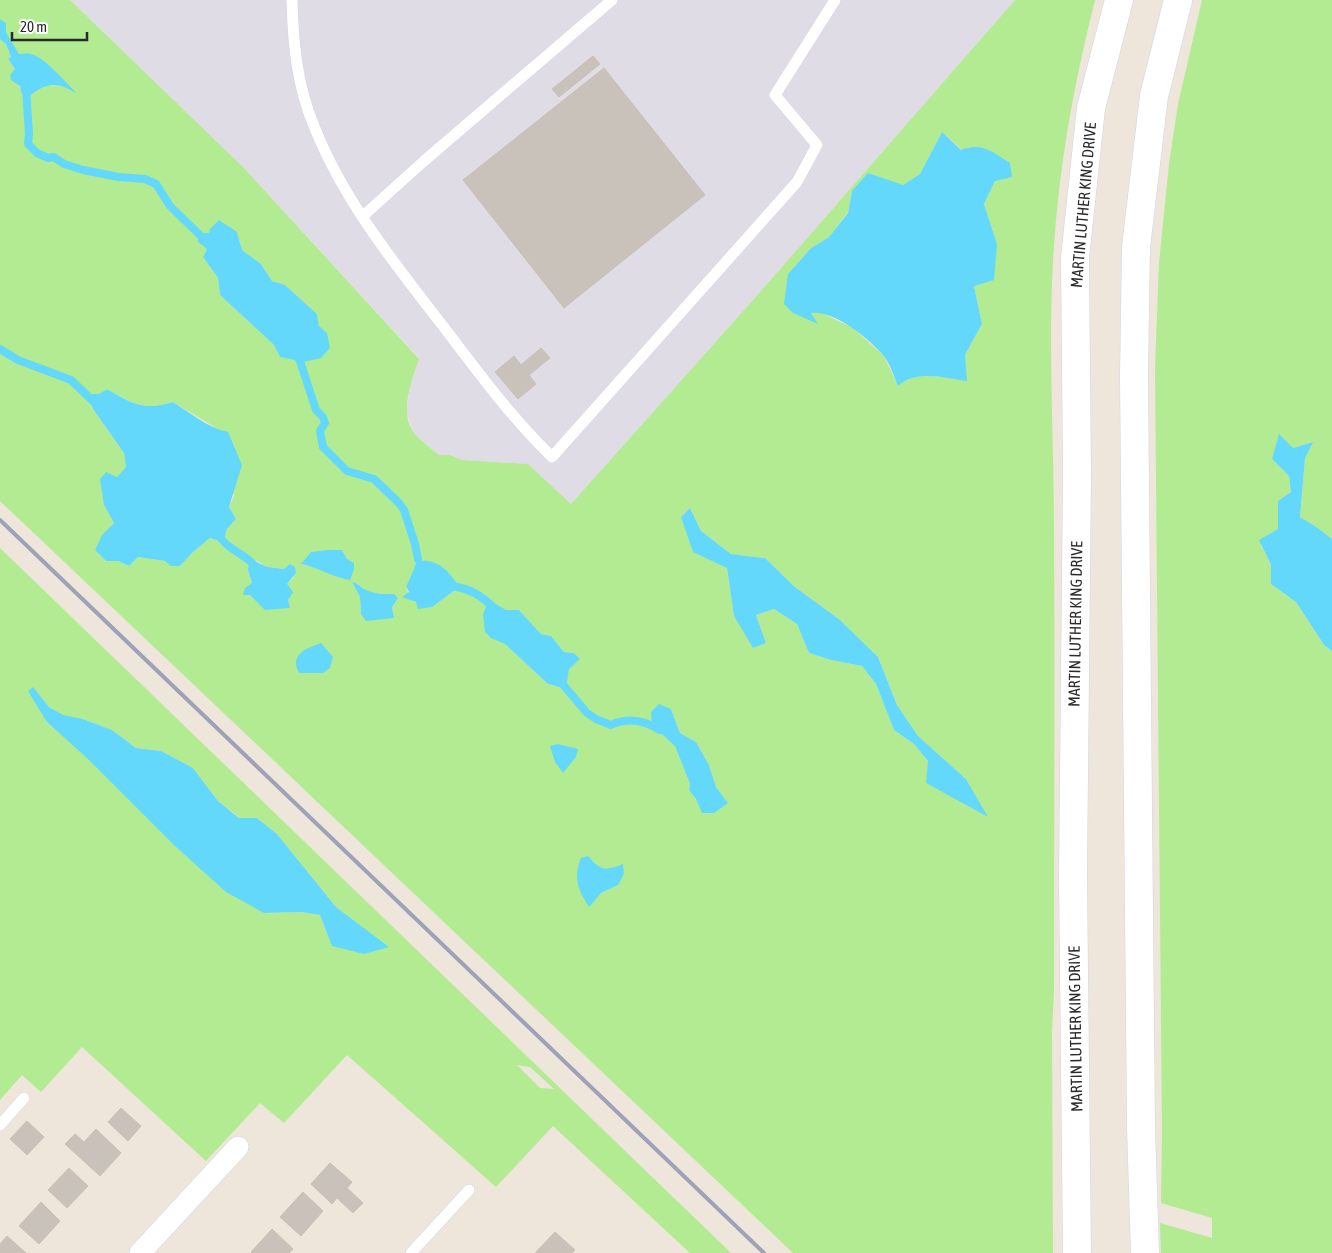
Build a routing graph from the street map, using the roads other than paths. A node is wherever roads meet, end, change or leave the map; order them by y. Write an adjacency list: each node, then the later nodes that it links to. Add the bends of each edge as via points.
1 (292, 0): 6 (lane, via 298,76 314,126)
2 (612, 0): 6 (lane)
3 (835, 0): 6 (lane, via 776,95 818,145 797,182 552,457 471,363 398,269)
4 (1119, 0): 13 (main road, MARTIN LUTHER KING DRIVE, via 1091,108 1075,258 1077,475 1073,876)
5 (1178, 0): 14 (main road, via 1154,96 1136,247 1134,406)
6 (363, 216)
7 (24, 1098): 8 (lane)
8 (0, 1125)
9 (238, 1147): 11 (street)
10 (469, 1190): 12 (lane)
11 (140, 1253)
12 (412, 1253)
13 (1077, 1253)
14 (1145, 1253)

